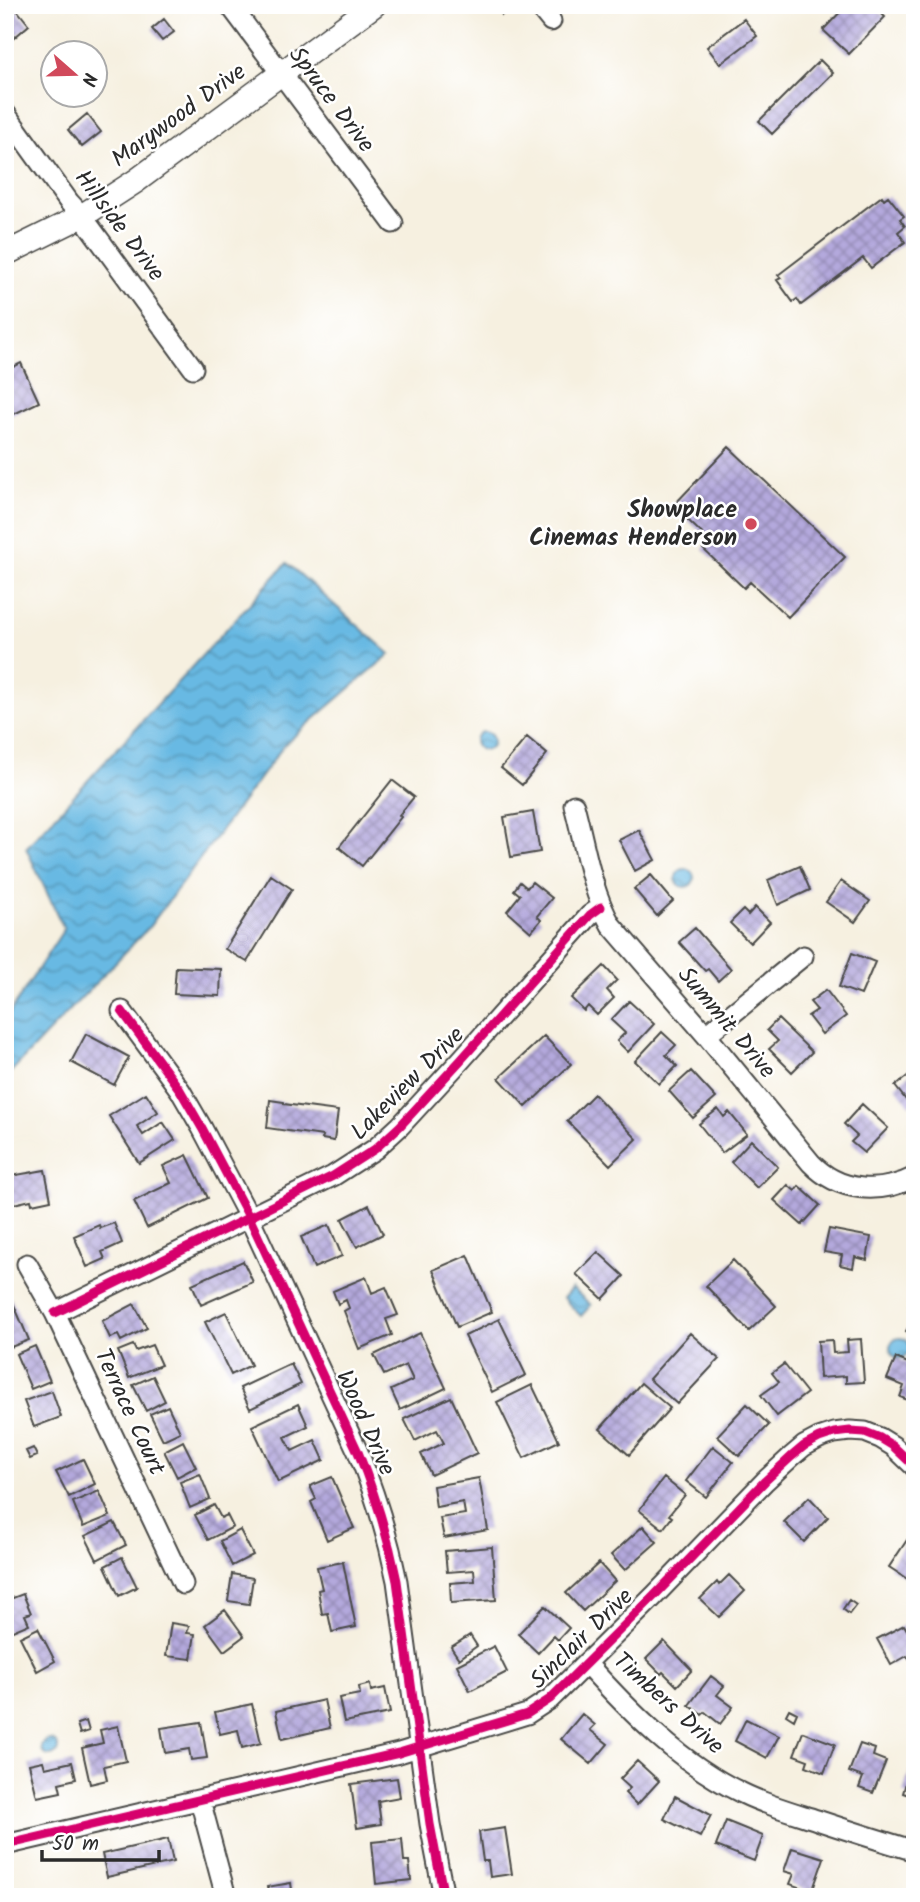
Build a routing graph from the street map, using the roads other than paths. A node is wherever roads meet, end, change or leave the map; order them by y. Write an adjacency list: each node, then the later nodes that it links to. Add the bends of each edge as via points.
1 (230, 5): 3 (street, Spruce Drive)
2 (374, 5): 3 (street, Marywood Drive)
3 (281, 75): 5 (street, Marywood Drive); 6 (street, Spruce Drive)
4 (5, 113): 5 (street, Hillside Drive)
5 (82, 216): 7 (street, Marywood Drive); 8 (street, Hillside Drive)
6 (393, 223)
7 (5, 254)
8 (194, 368)
9 (574, 805): 10 (street, Summit Drive)
10 (601, 907): 13 (street, Summit Drive, via 619,935); 15 (street, Lakeview Drive, via 375,1149 333,1176)
11 (803, 956): 13 (street)
12 (122, 1011): 15 (street, Wood Drive, via 180,1090)
13 (706, 1035): 14 (street, Summit Drive, via 811,1163 829,1178 872,1189)
14 (915, 1177)
15 (249, 1217): 17 (street, Lakeview Drive); 21 (street, Wood Drive, via 382,1514 397,1581)
16 (27, 1264): 17 (street, Terrace Court)
17 (55, 1313): 19 (street, Terrace Court)
18 (915, 1467): 20 (street, Sinclair Drive, via 893,1446 866,1432 834,1433 804,1446)
19 (183, 1584)
20 (586, 1663): 21 (street, Sinclair Drive, via 550,1699 527,1714); 24 (street, Timbers Drive, via 654,1731 711,1776 773,1806)
21 (420, 1747): 22 (street, Sinclair Drive); 26 (street, Wood Drive)
22 (200, 1800): 23 (street, Sinclair Drive); 25 (street)
23 (5, 1845)
24 (915, 1851)
25 (226, 1897)
26 (444, 1897)

